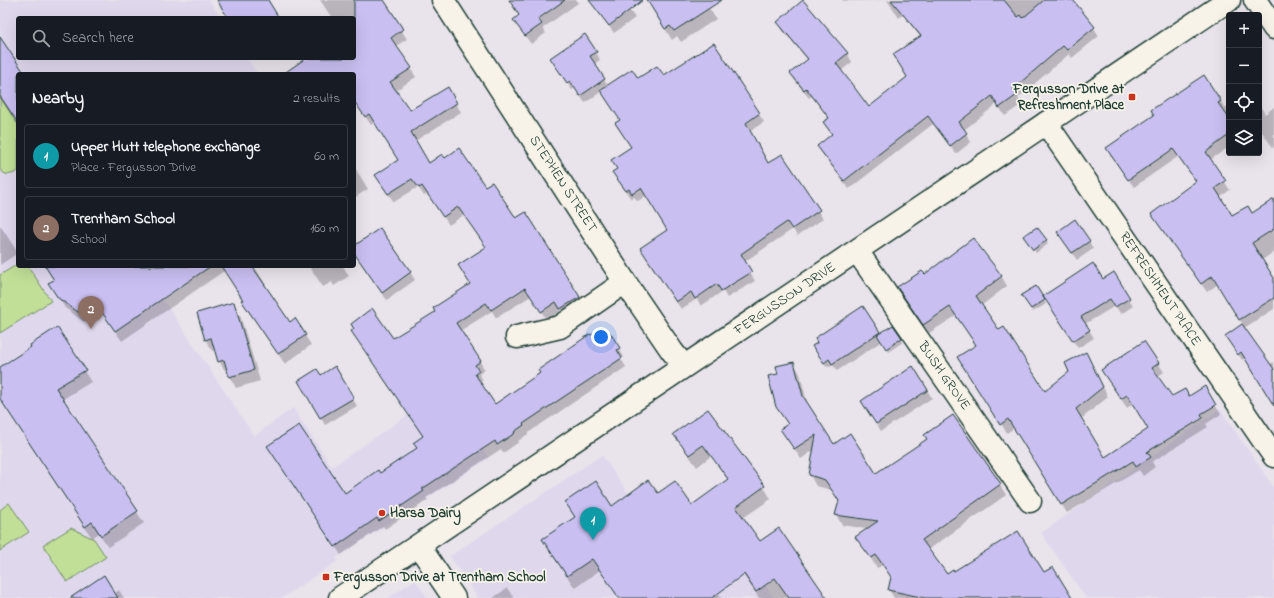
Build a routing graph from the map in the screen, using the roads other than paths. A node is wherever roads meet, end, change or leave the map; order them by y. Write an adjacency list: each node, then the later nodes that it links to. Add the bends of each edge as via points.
1 (443, 0): 7 (street, STEPHEN STREET)
2 (1229, 0): 5 (street, FERGUSSON DRIVE)
3 (1255, 0): 4 (street)
4 (1274, 28)
5 (1046, 124): 6 (street, FERGUSSON DRIVE); 10 (street, REFRESHMENT PLACE)
6 (857, 251): 9 (street, FERGUSSON DRIVE); 11 (street, BUSH GROVE)
7 (625, 282): 8 (street, via 560,327); 9 (street, STEPHEN STREET)
8 (517, 337)
9 (684, 366): 12 (street, FERGUSSON DRIVE)
10 (1274, 456)
11 (1030, 501)
12 (419, 546): 13 (street, FERGUSSON DRIVE); 14 (street)
13 (340, 598)
14 (454, 598)

